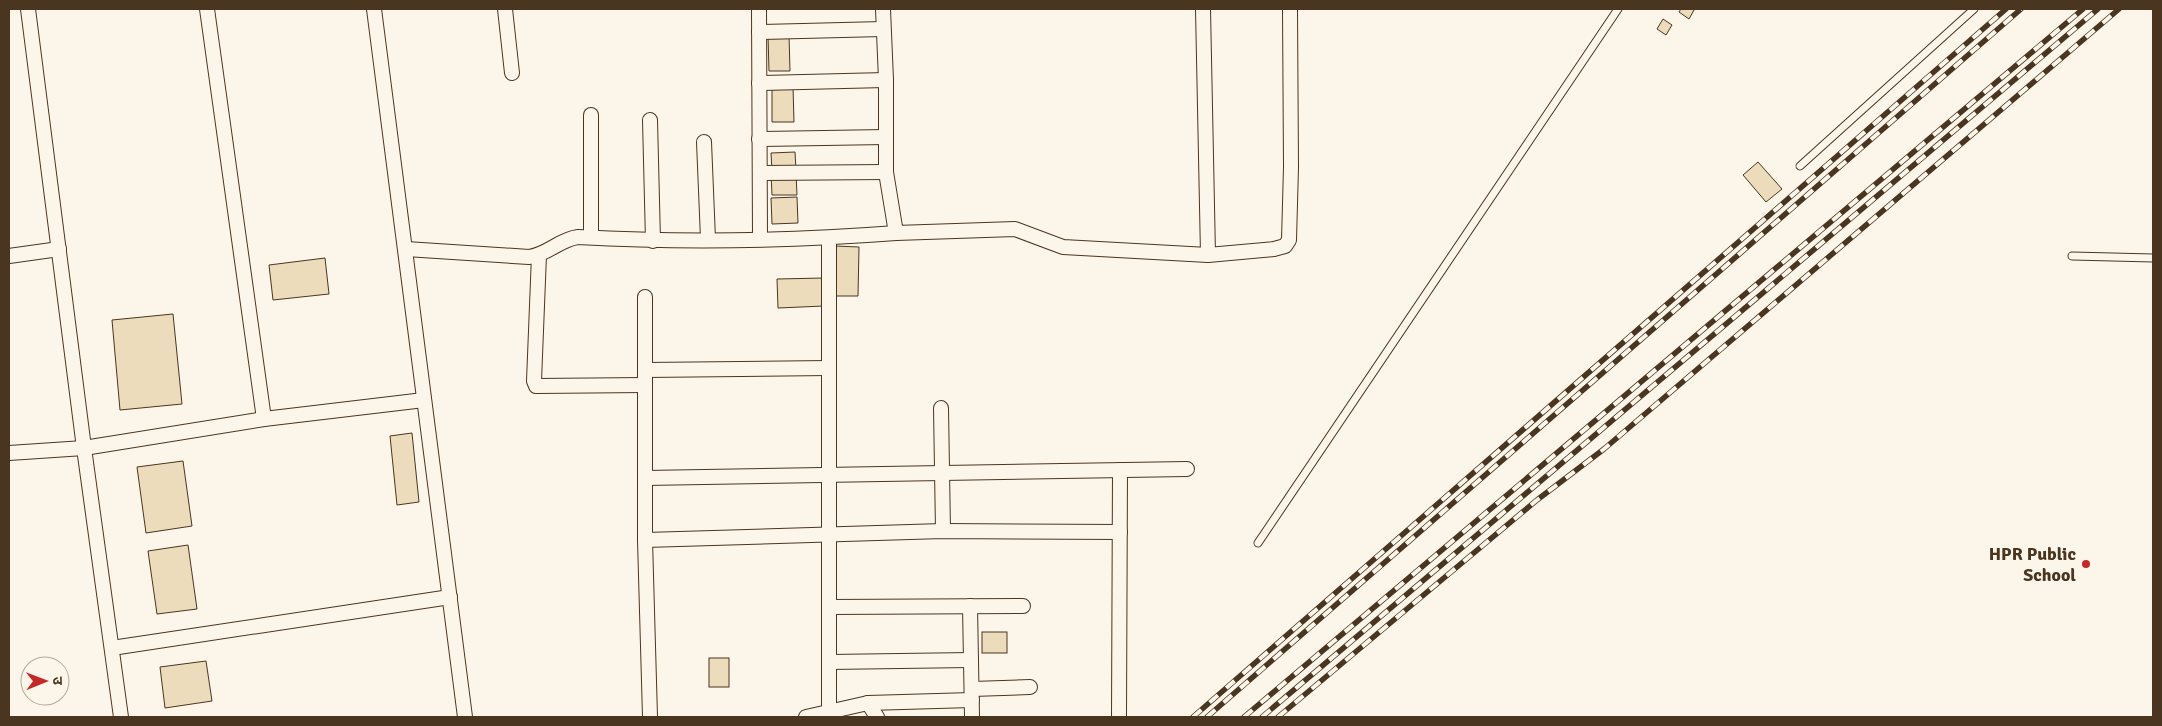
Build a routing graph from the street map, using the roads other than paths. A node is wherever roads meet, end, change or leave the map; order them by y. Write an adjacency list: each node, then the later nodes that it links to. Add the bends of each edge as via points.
1 (28, 9): 30 (street)
2 (207, 9): 43 (street)
3 (374, 9): 31 (street)
4 (505, 9): 13 (street)
5 (759, 9): 12 (street)
6 (883, 9): 11 (street)
7 (1203, 9): 33 (street)
8 (1290, 9): 33 (street, via 1289,240 1285,246 1274,249)
9 (1618, 9): 55 (lane)
10 (1974, 9): 21 (lane)
11 (883, 29): 12 (street); 14 (street)
12 (759, 32): 15 (street)
13 (512, 73)
14 (886, 80): 15 (street); 18 (street)
15 (759, 83): 19 (street)
16 (591, 114): 25 (street)
17 (650, 120): 29 (street)
18 (886, 137): 19 (street); 22 (street)
19 (759, 139): 23 (street)
20 (704, 142): 28 (street)
21 (1800, 166)
22 (886, 172): 23 (street); 24 (street)
23 (760, 173): 26 (street)
24 (896, 232): 27 (street); 33 (street, via 1015,229 1063,247)
25 (591, 237): 29 (street); 32 (street, via 573,237)
26 (760, 238): 27 (street); 28 (street)
27 (829, 238): 38 (street)
28 (708, 239): 29 (street)
29 (653, 241)
30 (60, 249): 34 (street); 44 (street)
31 (406, 249): 32 (street); 41 (street)
32 (539, 255): 40 (street, via 534,384)
33 (1208, 255)
34 (9, 256)
35 (2072, 256): 36 (lane)
36 (2153, 258)
37 (645, 296): 39 (street)
38 (829, 368): 39 (street); 49 (street)
39 (645, 370): 40 (street)
40 (645, 386): 50 (street)
41 (424, 400): 43 (street); 56 (street)
42 (941, 408): 48 (street)
43 (264, 419): 44 (street)
44 (84, 448): 45 (street); 60 (street)
45 (9, 453)
46 (1187, 469): 47 (street)
47 (1120, 470): 48 (street); 52 (street)
48 (943, 472): 49 (street); 51 (street)
49 (830, 474): 50 (street); 53 (street)
50 (645, 478): 54 (street)
51 (943, 531): 52 (street); 53 (street)
52 (1120, 532): 73 (street)
53 (829, 533): 54 (street); 59 (street)
54 (645, 540): 69 (street)
55 (1258, 543)
56 (450, 597): 60 (street); 68 (street)
57 (970, 606): 58 (street); 59 (street); 61 (street)
58 (1023, 606)
59 (829, 607): 62 (street)
60 (112, 648): 67 (street)
61 (971, 660): 62 (street); 64 (street)
62 (829, 662): 66 (street)
63 (1030, 687): 64 (street)
64 (972, 694): 65 (street); 72 (street)
65 (868, 703): 66 (street); 71 (street)
66 (829, 711): 70 (street)
67 (121, 717)
68 (465, 717)
69 (650, 717)
70 (807, 717)
71 (877, 717)
72 (972, 717)
73 (1119, 717)

